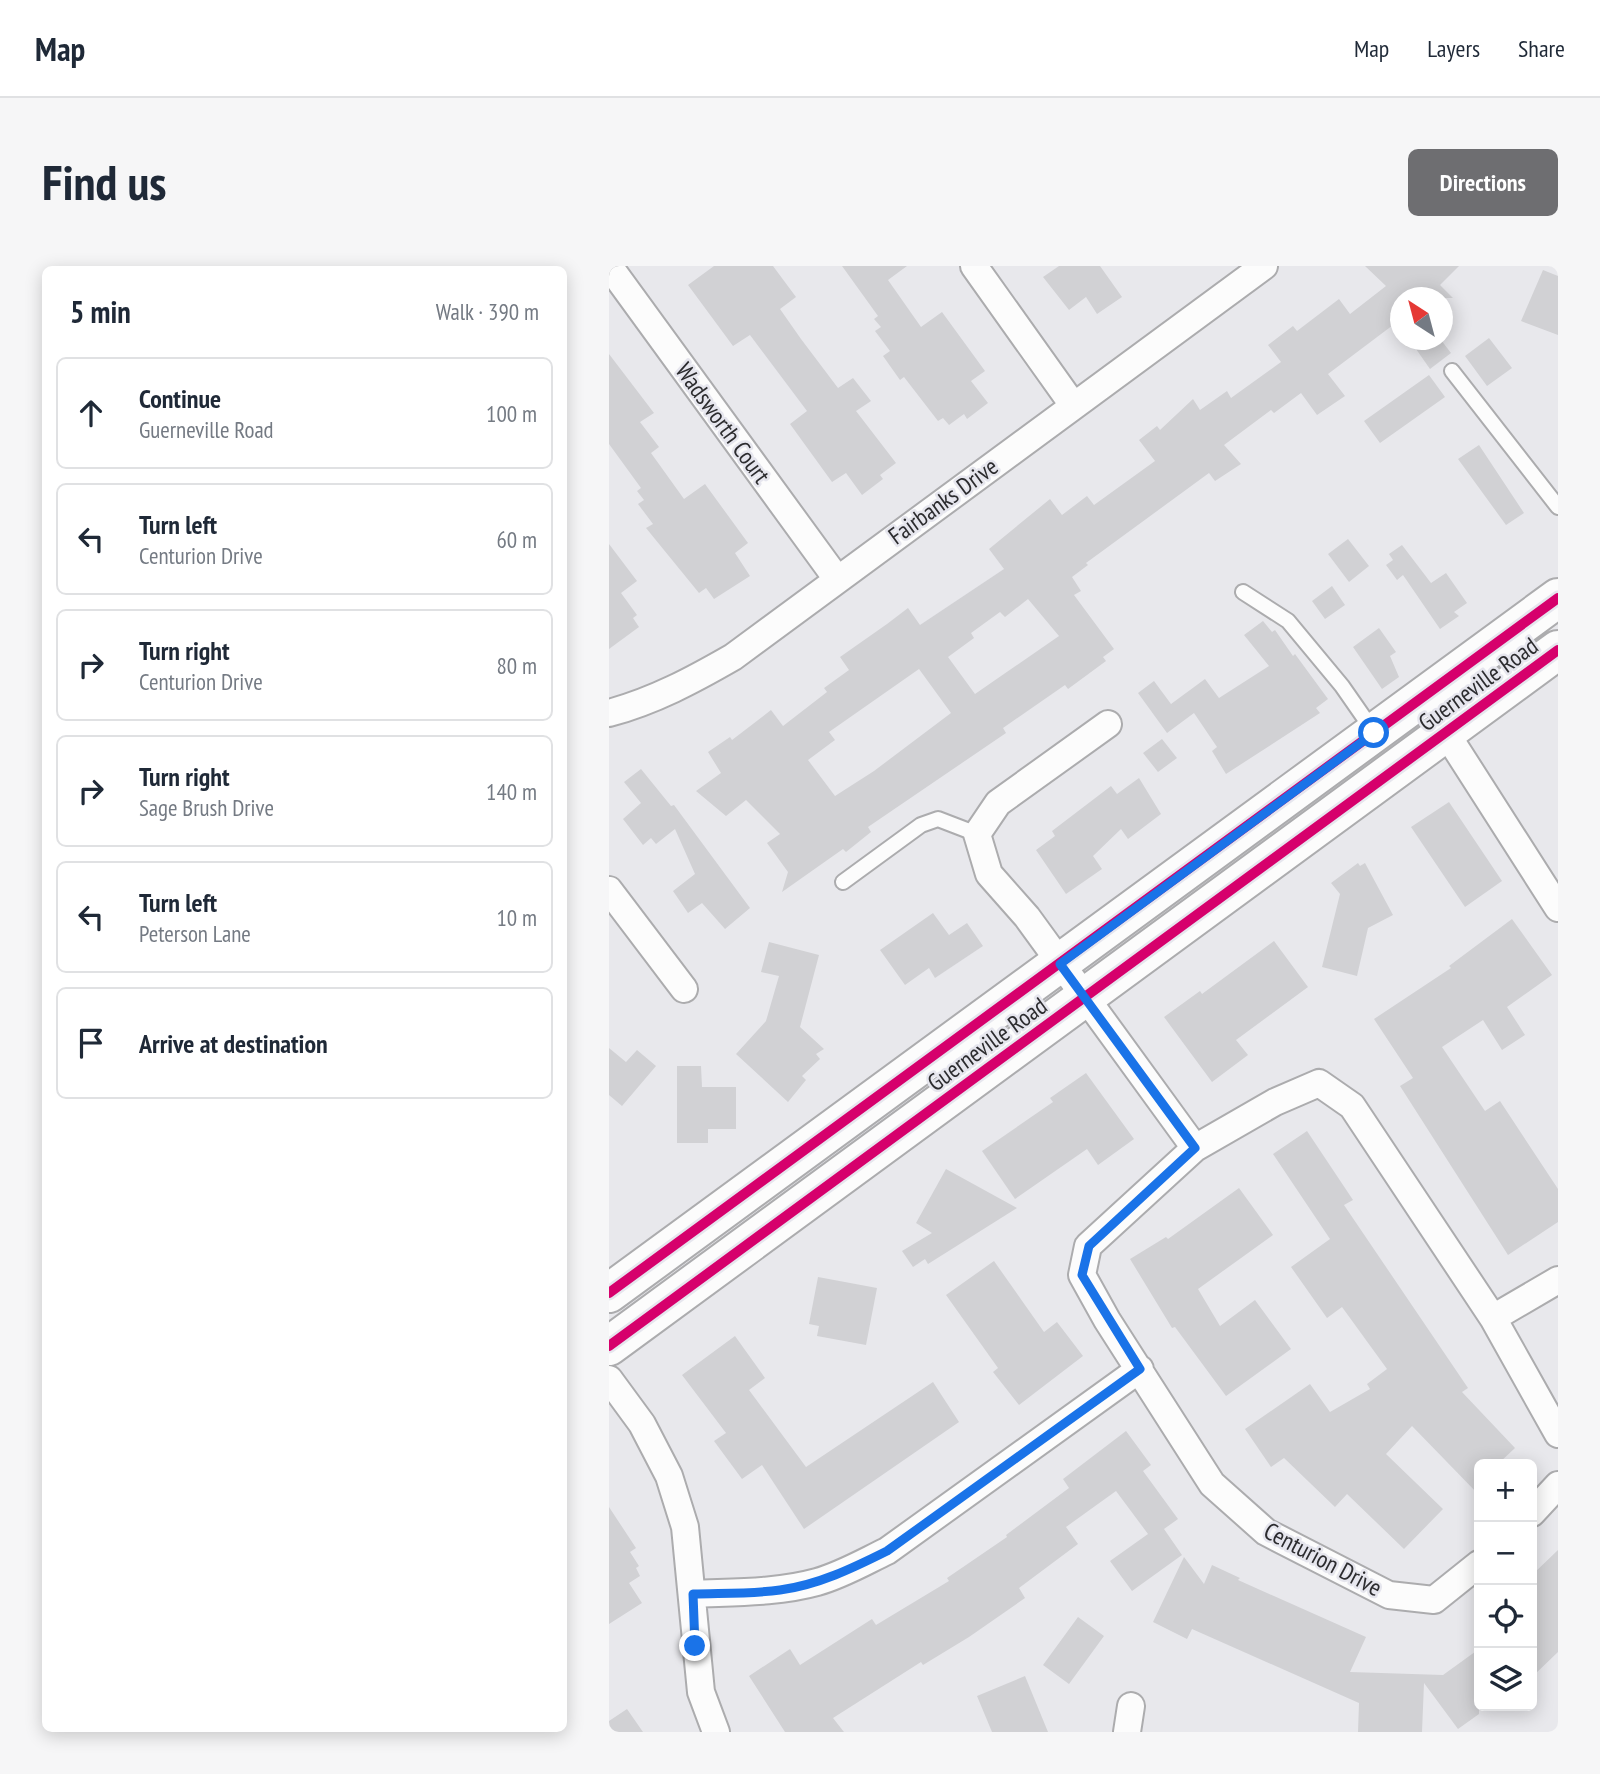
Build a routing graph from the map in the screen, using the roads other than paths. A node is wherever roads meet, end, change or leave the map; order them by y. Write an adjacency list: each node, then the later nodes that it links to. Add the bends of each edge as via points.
1 (609, 266): 7 (street, Wadsworth Court)
2 (974, 266): 5 (street)
3 (1264, 266): 5 (street, Fairbanks Drive)
4 (1452, 371): 6 (lane)
5 (1073, 405): 7 (street, Fairbanks Drive)
6 (1558, 507)
7 (837, 579): 11 (street, Fairbanks Drive, via 733,657 689,683)
8 (1243, 592): 13 (lane, via 1288,621)
9 (1558, 598): 13 (main road, Guerneville Road)
10 (1558, 650): 14 (main road, Guerneville Road)
11 (609, 713)
12 (1108, 724): 15 (street, via 997,803)
13 (1374, 733): 19 (main road, Guerneville Road)
14 (1446, 733): 18 (street); 21 (main road, Guerneville Road)
15 (977, 834): 16 (lane, via 938,819 921,825); 19 (street, via 989,874)
16 (843, 882)
17 (609, 890): 20 (street)
18 (1558, 908)
19 (1060, 964): 21 (street); 24 (main road, Guerneville Road)
20 (684, 989)
21 (1086, 997): 22 (street); 26 (main road, Guerneville Road)
22 (1195, 1148): 25 (street, Centurion Drive, via 1275,1102 1319,1083 1352,1106); 27 (street, Centurion Drive, via 1089,1246 1082,1275)
23 (1558, 1280): 25 (street)
24 (609, 1293)
25 (1493, 1318): 29 (street, Centurion Drive)
26 (609, 1346)
27 (1140, 1369): 32 (street, Centurion Drive, via 1212,1484 1266,1532 1389,1595 1434,1600); 33 (street, via 887,1551 819,1582 779,1590)
28 (609, 1379): 33 (street, via 642,1424 669,1476 685,1527)
29 (1558, 1434)
30 (1558, 1485): 31 (street)
31 (1537, 1508)
32 (1474, 1569)
33 (693, 1594): 34 (street, via 701,1692)
34 (716, 1732)

